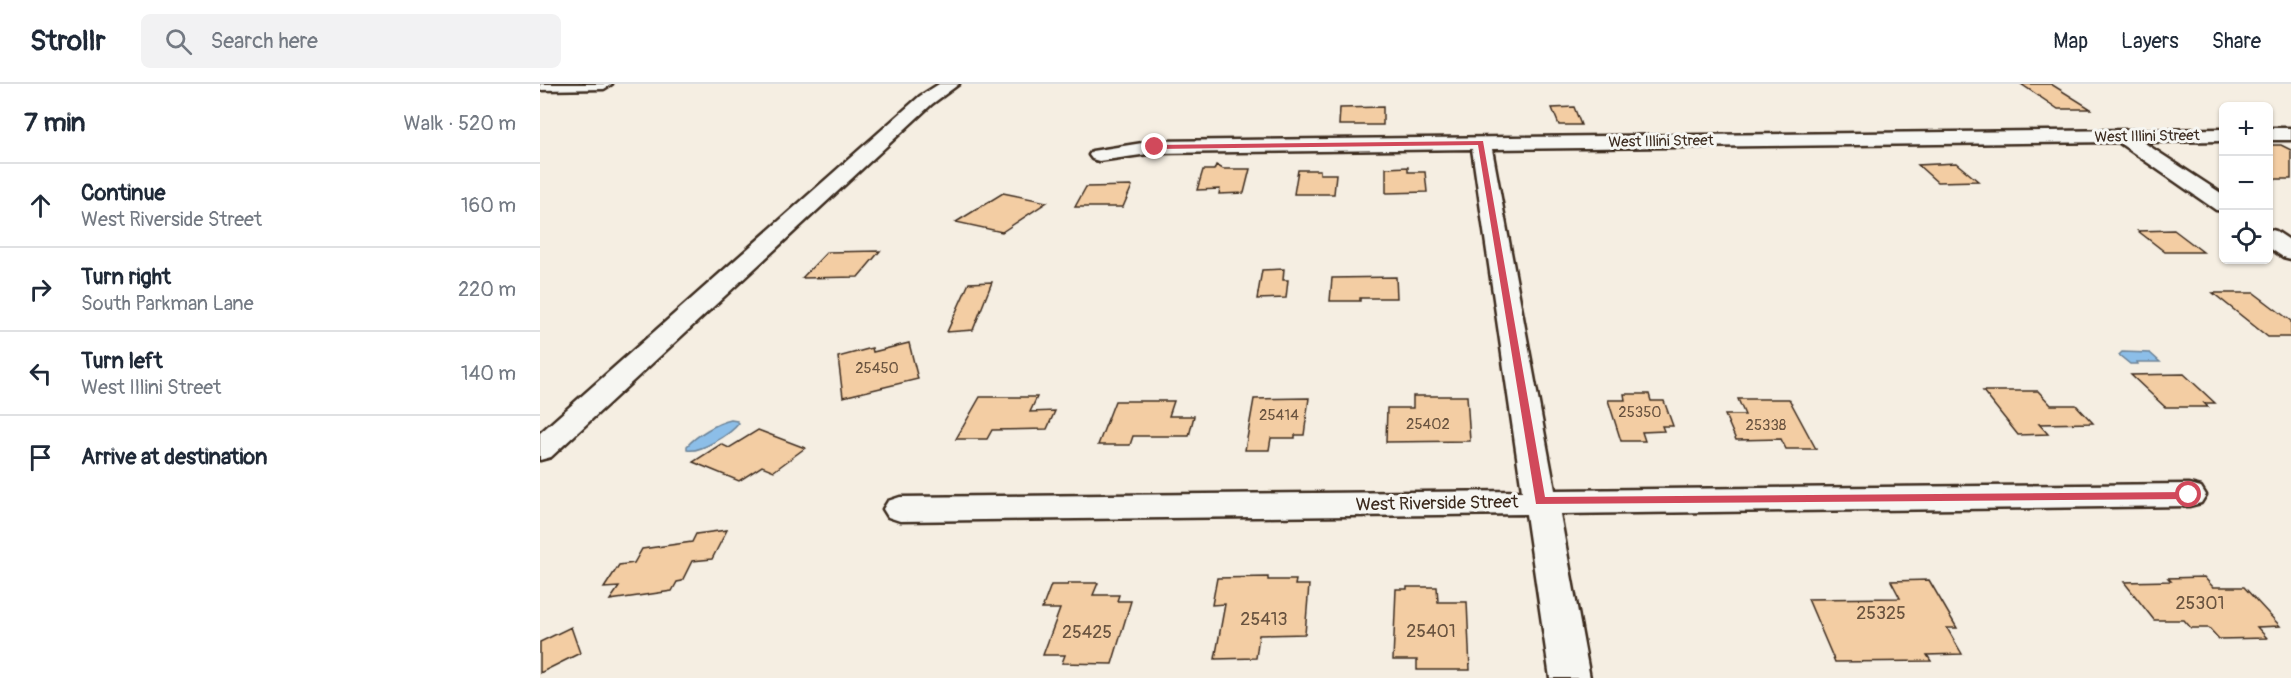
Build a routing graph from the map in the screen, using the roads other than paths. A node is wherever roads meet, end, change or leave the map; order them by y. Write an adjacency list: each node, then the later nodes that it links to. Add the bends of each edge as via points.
1 (604, 84): 3 (street)
2 (951, 84): 13 (street, via 926,100)
3 (540, 85)
4 (2273, 134): 5 (street)
5 (2291, 134)
6 (2219, 135): 7 (street, West Illini Street)
7 (2122, 136): 8 (street, West Illini Street); 10 (street)
8 (1481, 143): 9 (street, West Illini Street, via 1145,147); 15 (street)
9 (1099, 155)
10 (2219, 203)
11 (2273, 239): 12 (street)
12 (2291, 252)
13 (540, 450)
14 (2189, 495): 15 (street, West Riverside Street)
15 (1540, 501): 16 (street, West Riverside Street); 17 (street)
16 (900, 509)
17 (1570, 678)

